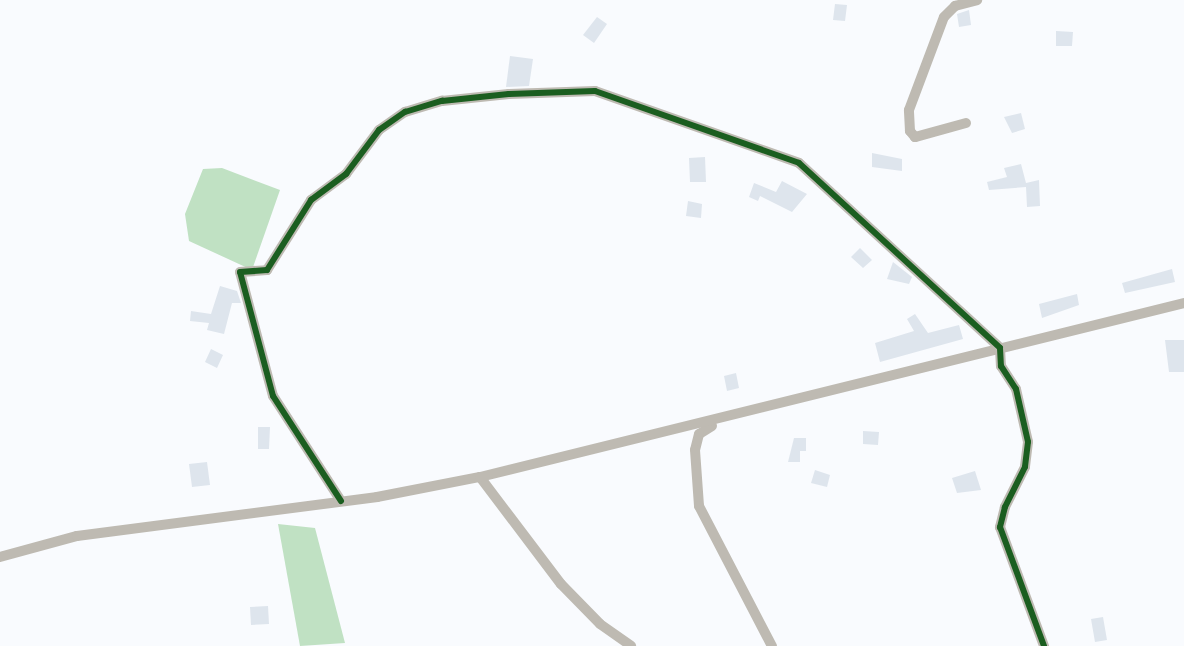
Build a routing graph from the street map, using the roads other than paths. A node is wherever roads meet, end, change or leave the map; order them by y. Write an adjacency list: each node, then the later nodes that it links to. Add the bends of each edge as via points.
1 (977, 0): 2 (street, via 955,6 944,17 909,110 910,132 915,137)
2 (966, 123)
3 (1184, 303): 4 (street)
4 (1000, 348): 5 (street); 7 (street, via 846,203 789,157 595,91 508,94 417,106 379,130 346,174 311,200 267,270 240,272 273,396); 11 (street, via 1001,366 1016,388 1028,442 1025,467 1005,507 1000,527)
5 (720, 421): 6 (street); 10 (street, via 699,434 694,484 716,545)
6 (480, 477): 7 (street); 9 (street, via 561,584 600,624)
7 (341, 501): 8 (street, via 76,536)
8 (0, 557)
9 (631, 646)
10 (772, 646)
11 (1044, 646)

